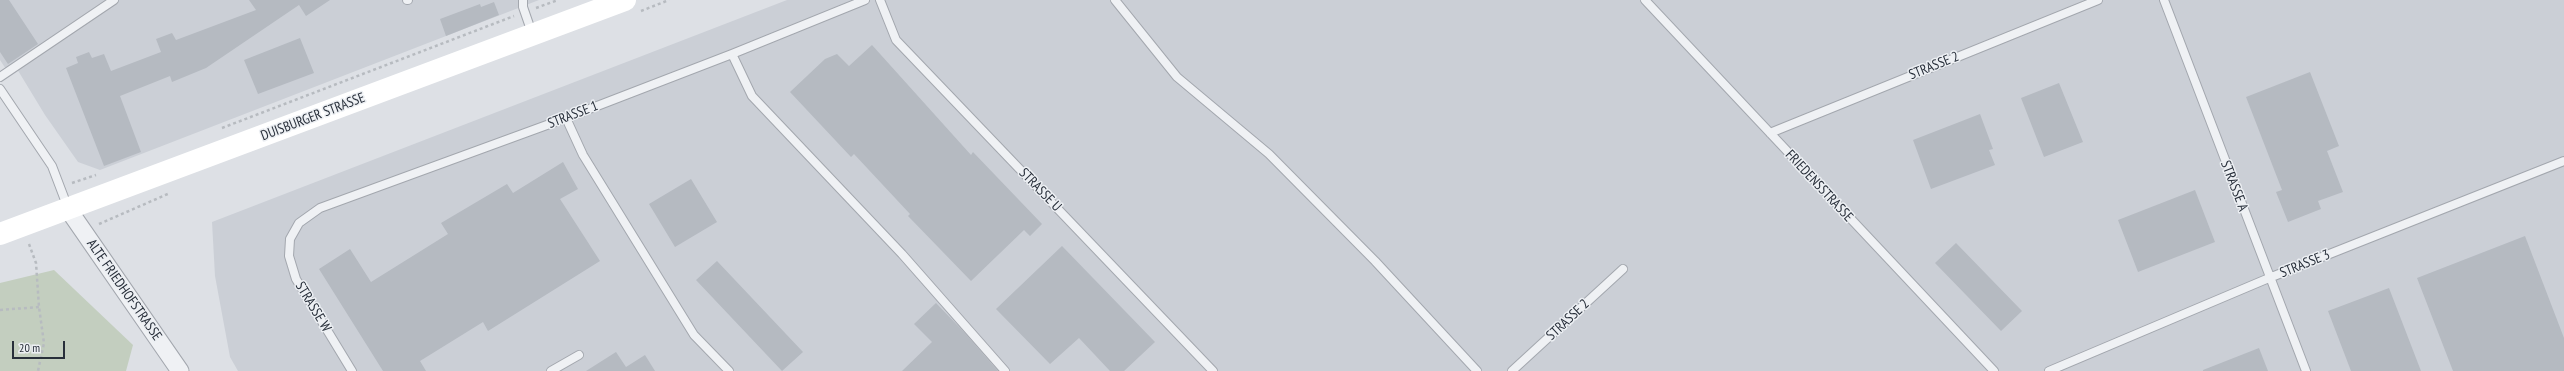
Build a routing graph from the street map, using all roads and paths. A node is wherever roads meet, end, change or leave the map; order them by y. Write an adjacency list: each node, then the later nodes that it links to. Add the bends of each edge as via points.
1 (114, 0): 12 (lane)
2 (522, 0): 10 (lane)
3 (625, 0): 10 (main road, DUISBURGER STRASSE)
4 (865, 0): 11 (lane, STRASSE 1)
5 (880, 0): 32 (lane, STRASSE U, via 896,40)
6 (1115, 0): 33 (lane, via 1177,77 1269,154 1375,261)
7 (1645, 0): 15 (lane, FRIEDENSSTRASSE)
8 (2098, 0): 15 (lane, STRASSE 2)
9 (2164, 0): 22 (lane, STRASSE A)
10 (532, 35): 17 (main road, DUISBURGER STRASSE)
11 (732, 54): 14 (lane, STRASSE 1); 31 (lane, via 752,96 902,254)
12 (0, 77)
13 (0, 89): 17 (lane, via 52,166)
14 (566, 118): 20 (lane, STRASSE 1, via 320,208 299,223); 30 (lane, via 583,155 694,334)
15 (1770, 132): 35 (lane, FRIEDENSSTRASSE)
16 (2564, 161): 22 (lane, STRASSE 3)
17 (68, 209): 18 (main road, DUISBURGER STRASSE); 27 (street, ALTE FRIEDHOFSTRASSE)
18 (23, 226): 19 (main road, DUISBURGER STRASSE); 23 (path, via 36,263)
19 (0, 234)
20 (290, 239): 28 (lane, STRASSE W, via 289,256 296,280)
21 (1623, 269): 34 (lane, STRASSE 2)
22 (2269, 278): 36 (lane, STRASSE 3); 37 (lane, STRASSE A)
23 (39, 307): 24 (path); 26 (path, via 44,343)
24 (0, 310)
25 (579, 355): 29 (lane)
26 (38, 371)
27 (180, 371)
28 (352, 371)
29 (551, 371)
30 (729, 371)
31 (1005, 371)
32 (1213, 371)
33 (1477, 371)
34 (1512, 371)
35 (1994, 371)
36 (2049, 371)
37 (2306, 371)

